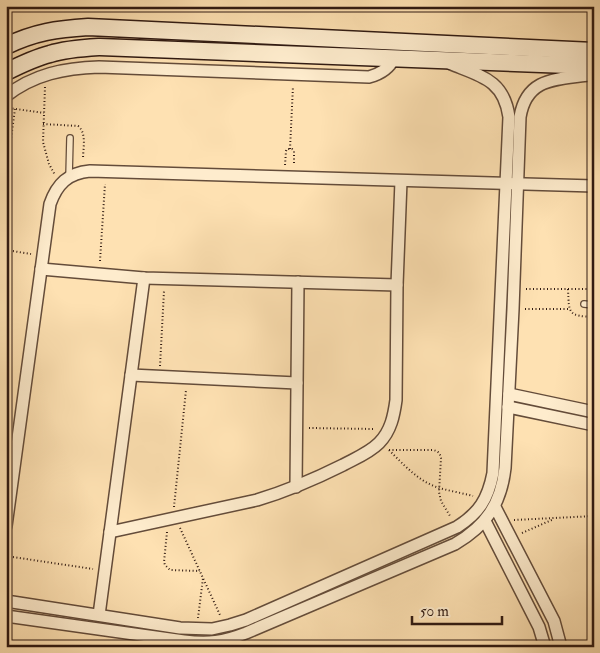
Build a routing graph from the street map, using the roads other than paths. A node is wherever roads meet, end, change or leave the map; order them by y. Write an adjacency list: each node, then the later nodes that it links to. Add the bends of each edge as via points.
1 (6, 46): 2 (street, via 60,28 88,27)
2 (594, 50)
3 (394, 58): 4 (street); 6 (street, via 100,47 51,53); 8 (street, via 387,68 369,77 73,68 45,75)
4 (442, 60): 5 (street); 12 (street, via 490,80 504,96 510,117)
5 (594, 66)
6 (6, 72)
7 (594, 74): 12 (street, via 543,83 526,96 521,106)
8 (6, 96)
9 (70, 138): 10 (lane)
10 (65, 180): 11 (street, via 84,172 106,172); 14 (street, via 50,204)
11 (401, 181): 12 (street); 17 (street)
12 (512, 184): 13 (street); 22 (street, via 514,289); 33 (street, via 493,473 486,499 478,510 457,527 226,626 180,628)
13 (594, 186)
14 (41, 270): 15 (street); 29 (street)
15 (144, 278): 16 (street); 20 (street)
16 (298, 282): 17 (street); 21 (street)
17 (397, 285): 26 (street, via 396,400 384,446)
18 (584, 304): 19 (lane)
19 (594, 305)
20 (131, 375): 21 (street); 30 (street)
21 (297, 383): 26 (street)
22 (509, 394): 23 (street); 24 (street)
23 (508, 407): 25 (street); 27 (street, via 504,482)
24 (594, 412)
25 (594, 425)
26 (296, 487): 30 (street, via 257,500)
27 (494, 507): 28 (street); 36 (street, via 554,621)
28 (485, 521): 34 (street, via 455,544); 35 (street, via 539,627)
29 (6, 526)
30 (110, 532): 33 (street)
31 (6, 601): 33 (street)
32 (6, 616): 34 (street)
33 (99, 616)
34 (219, 644)
35 (545, 647)
36 (561, 647)

